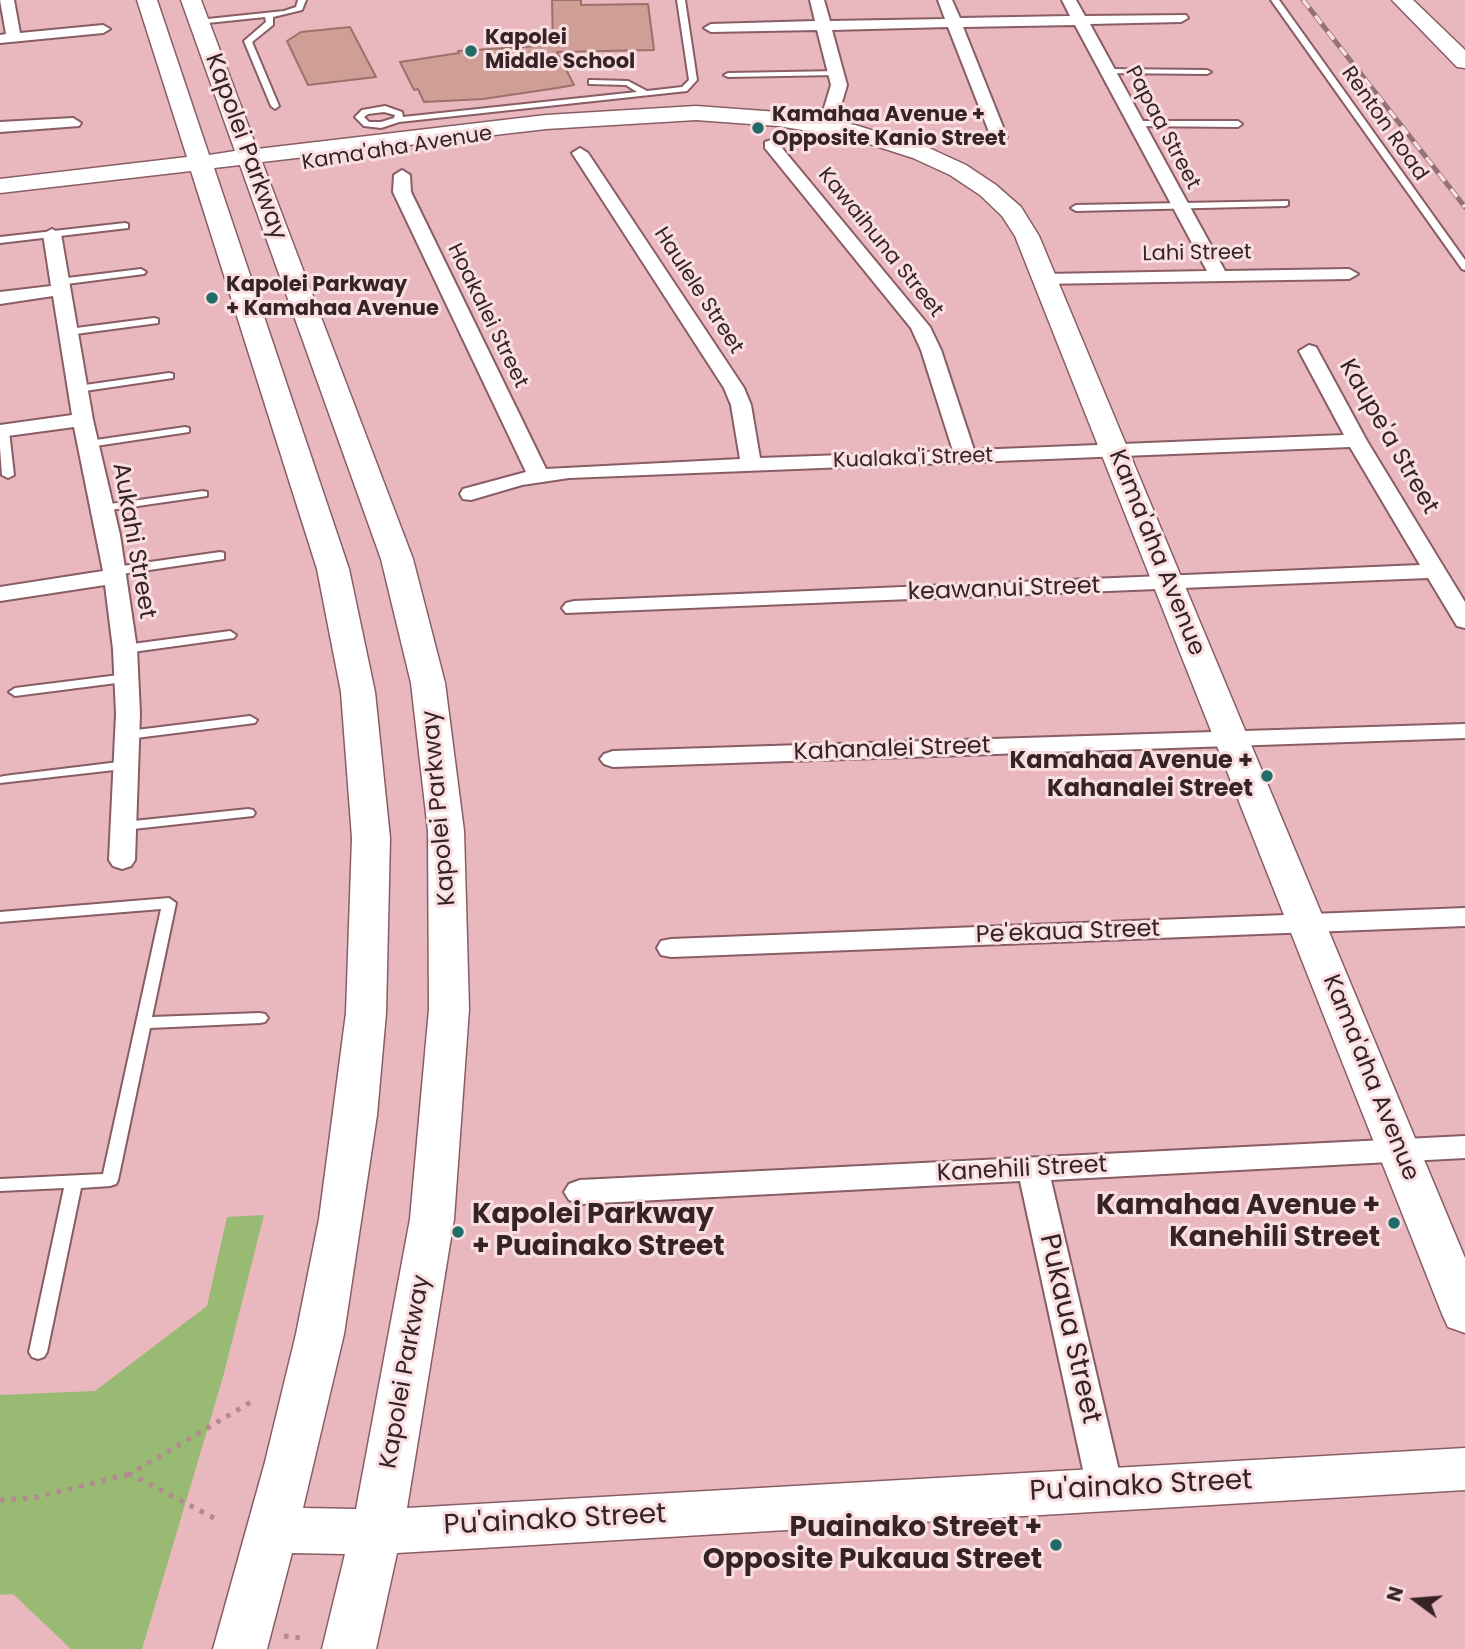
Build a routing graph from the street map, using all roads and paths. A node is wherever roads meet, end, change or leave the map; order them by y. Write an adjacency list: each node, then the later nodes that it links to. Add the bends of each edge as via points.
1 (7, 0): 20 (street)
2 (147, 0): 41 (main road, Kapolei Parkway)
3 (191, 0): 15 (main road, Kapolei Parkway)
4 (302, 0): 12 (lane, via 295,10)
5 (681, 0): 28 (lane, via 692,83)
6 (817, 0): 17 (street)
7 (945, 0): 16 (street)
8 (1069, 0): 13 (street, Papaa Street)
9 (1275, 0): 51 (lane, Renton Road)
10 (1402, 0): 22 (main road)
11 (1423, 0): 21 (main road)
12 (269, 15): 15 (lane); 29 (lane, via 270,23 247,41)
13 (1079, 18): 14 (street); 16 (street); 23 (street, Papaa Street)
14 (1181, 18)
15 (198, 22): 40 (main road, Kapolei Parkway)
16 (955, 23): 17 (street); 37 (street)
17 (825, 26): 18 (street); 25 (street)
18 (711, 28)
19 (103, 29): 20 (street)
20 (7, 38)
21 (1465, 46)
22 (1465, 62)
23 (1107, 71): 24 (lane); 32 (street, Papaa Street)
24 (1207, 72)
25 (837, 73): 26 (lane); 34 (street, via 836,102)
26 (728, 75)
27 (592, 82): 28 (lane, via 628,83)
28 (635, 102): 34 (main road, Kama'aha Avenue); 36 (lane); 36 (main road, Kama'aha Avenue, via 585,119)
29 (275, 106)
30 (398, 120): 36 (lane)
31 (73, 123): 35 (street)
32 (1137, 124): 33 (lane); 46 (street, Papaa Street)
33 (1238, 124)
34 (818, 125): 55 (main road, Kama'aha Avenue, via 900,145 974,179 1021,223)
35 (0, 127)
36 (464, 128): 40 (main road, Kama'aha Avenue)
37 (999, 137)
38 (771, 145): 69 (street, Kawaihuna Street, via 920,327 932,350)
39 (580, 153): 70 (street, Haulele Street, via 734,388)
40 (251, 164): 41 (main road, Kama'aha Avenue); 118 (main road, Kapolei Parkway, via 397,559 428,683 446,831 449,1009 443,1112 415,1336)
41 (203, 170): 43 (main road, Kama'aha Avenue); 44 (main road, Kama'aha Avenue); 117 (main road, Kapolei Parkway, via 333,569 358,692 371,838 366,1013 356,1115 320,1334)
42 (402, 175): 72 (street, Hoakalei Street, via 401,192)
43 (0, 186)
44 (0, 202)
45 (1285, 203): 46 (lane)
46 (1180, 204): 47 (lane); 54 (street, Papaa Street)
47 (1076, 208)
48 (125, 226): 49 (lane)
49 (52, 234): 50 (lane); 56 (street, Aukahi Street)
50 (0, 240)
51 (1465, 267)
52 (141, 272): 56 (lane)
53 (1349, 274): 54 (street, Lahi Street)
54 (1219, 276): 55 (street, Lahi Street)
55 (1045, 280): 68 (main road, Kama'aha Avenue)
56 (60, 286): 57 (street); 59 (street, Aukahi Street)
57 (0, 298)
58 (154, 321): 59 (lane)
59 (68, 332): 62 (street, Aukahi Street)
60 (1309, 351): 66 (street, Kaupe'a Street)
61 (169, 376): 62 (lane)
62 (78, 389): 63 (street, Aukahi Street)
63 (83, 420): 65 (street); 67 (street, Aukahi Street)
64 (185, 430): 67 (lane)
65 (2, 431): 71 (lane)
66 (1357, 441): 68 (street, Kualaka'i Street); 77 (street, Kaupe'a Street)
67 (89, 444): 75 (street, Aukahi Street)
68 (1115, 452): 69 (street, Kualaka'i Street); 79 (main road, Kama'aha Avenue)
69 (966, 457): 70 (street, Kualaka'i Street)
70 (751, 465): 72 (street, Kualaka'i Street)
71 (8, 475)
72 (538, 475): 74 (street, Kualaka'i Street)
73 (203, 494): 75 (lane)
74 (471, 494)
75 (103, 508): 78 (street, Aukahi Street)
76 (220, 556): 78 (lane)
77 (1435, 571): 79 (street, keawanui Street); 82 (street, Kaupe'a Street)
78 (115, 573): 80 (street); 84 (street, Aukahi Street)
79 (1169, 583): 81 (street, keawanui Street); 90 (main road, Kama'aha Avenue)
80 (0, 594)
81 (574, 608)
82 (1465, 621)
83 (230, 635): 84 (lane)
84 (125, 649): 85 (street, Aukahi Street)
85 (127, 678): 86 (lane); 89 (street, Aukahi Street)
86 (15, 692)
87 (250, 720): 89 (lane)
88 (1465, 731): 90 (street, Kahanalei Street)
89 (128, 735): 92 (street, Aukahi Street)
90 (1232, 739): 91 (street, Kahanalei Street); 99 (main road, Kama'aha Avenue)
91 (613, 760)
92 (127, 765): 93 (lane); 95 (street, Aukahi Street)
93 (4, 780)
94 (248, 813): 95 (lane)
95 (124, 826): 96 (street, Aukahi Street)
96 (122, 860)
97 (0, 917): 102 (lane, via 169,903)
98 (1465, 917): 99 (street, Pe'ekaua Street)
99 (1308, 924): 100 (street, Pe'ekaua Street); 104 (main road, Kama'aha Avenue)
100 (671, 948)
101 (260, 1018): 102 (lane)
102 (143, 1023): 106 (lane, via 110,1181)
103 (1465, 1147): 104 (street, Kanehili Street)
104 (1399, 1149): 105 (street, Kanehili Street); 109 (main road, Kama'aha Avenue)
105 (1033, 1171): 108 (street, Kanehili Street); 114 (street, Pukaua Street)
106 (74, 1182): 107 (lane); 110 (lane)
107 (0, 1185)
108 (580, 1192)
109 (1465, 1314)
110 (38, 1352)
111 (251, 1402): 113 (path)
112 (1465, 1469): 114 (main road, Pu'ainako Street)
113 (130, 1474): 115 (path, via 33,1498); 116 (path)
114 (1105, 1488): 118 (main road, Pu'ainako Street)
115 (0, 1500)
116 (214, 1518)
117 (273, 1530): 118 (main road, Pu'ainako Street); 119 (main road, Kapolei Parkway)
118 (376, 1532): 120 (main road, Kapolei Parkway)
119 (240, 1649)
120 (349, 1649)

